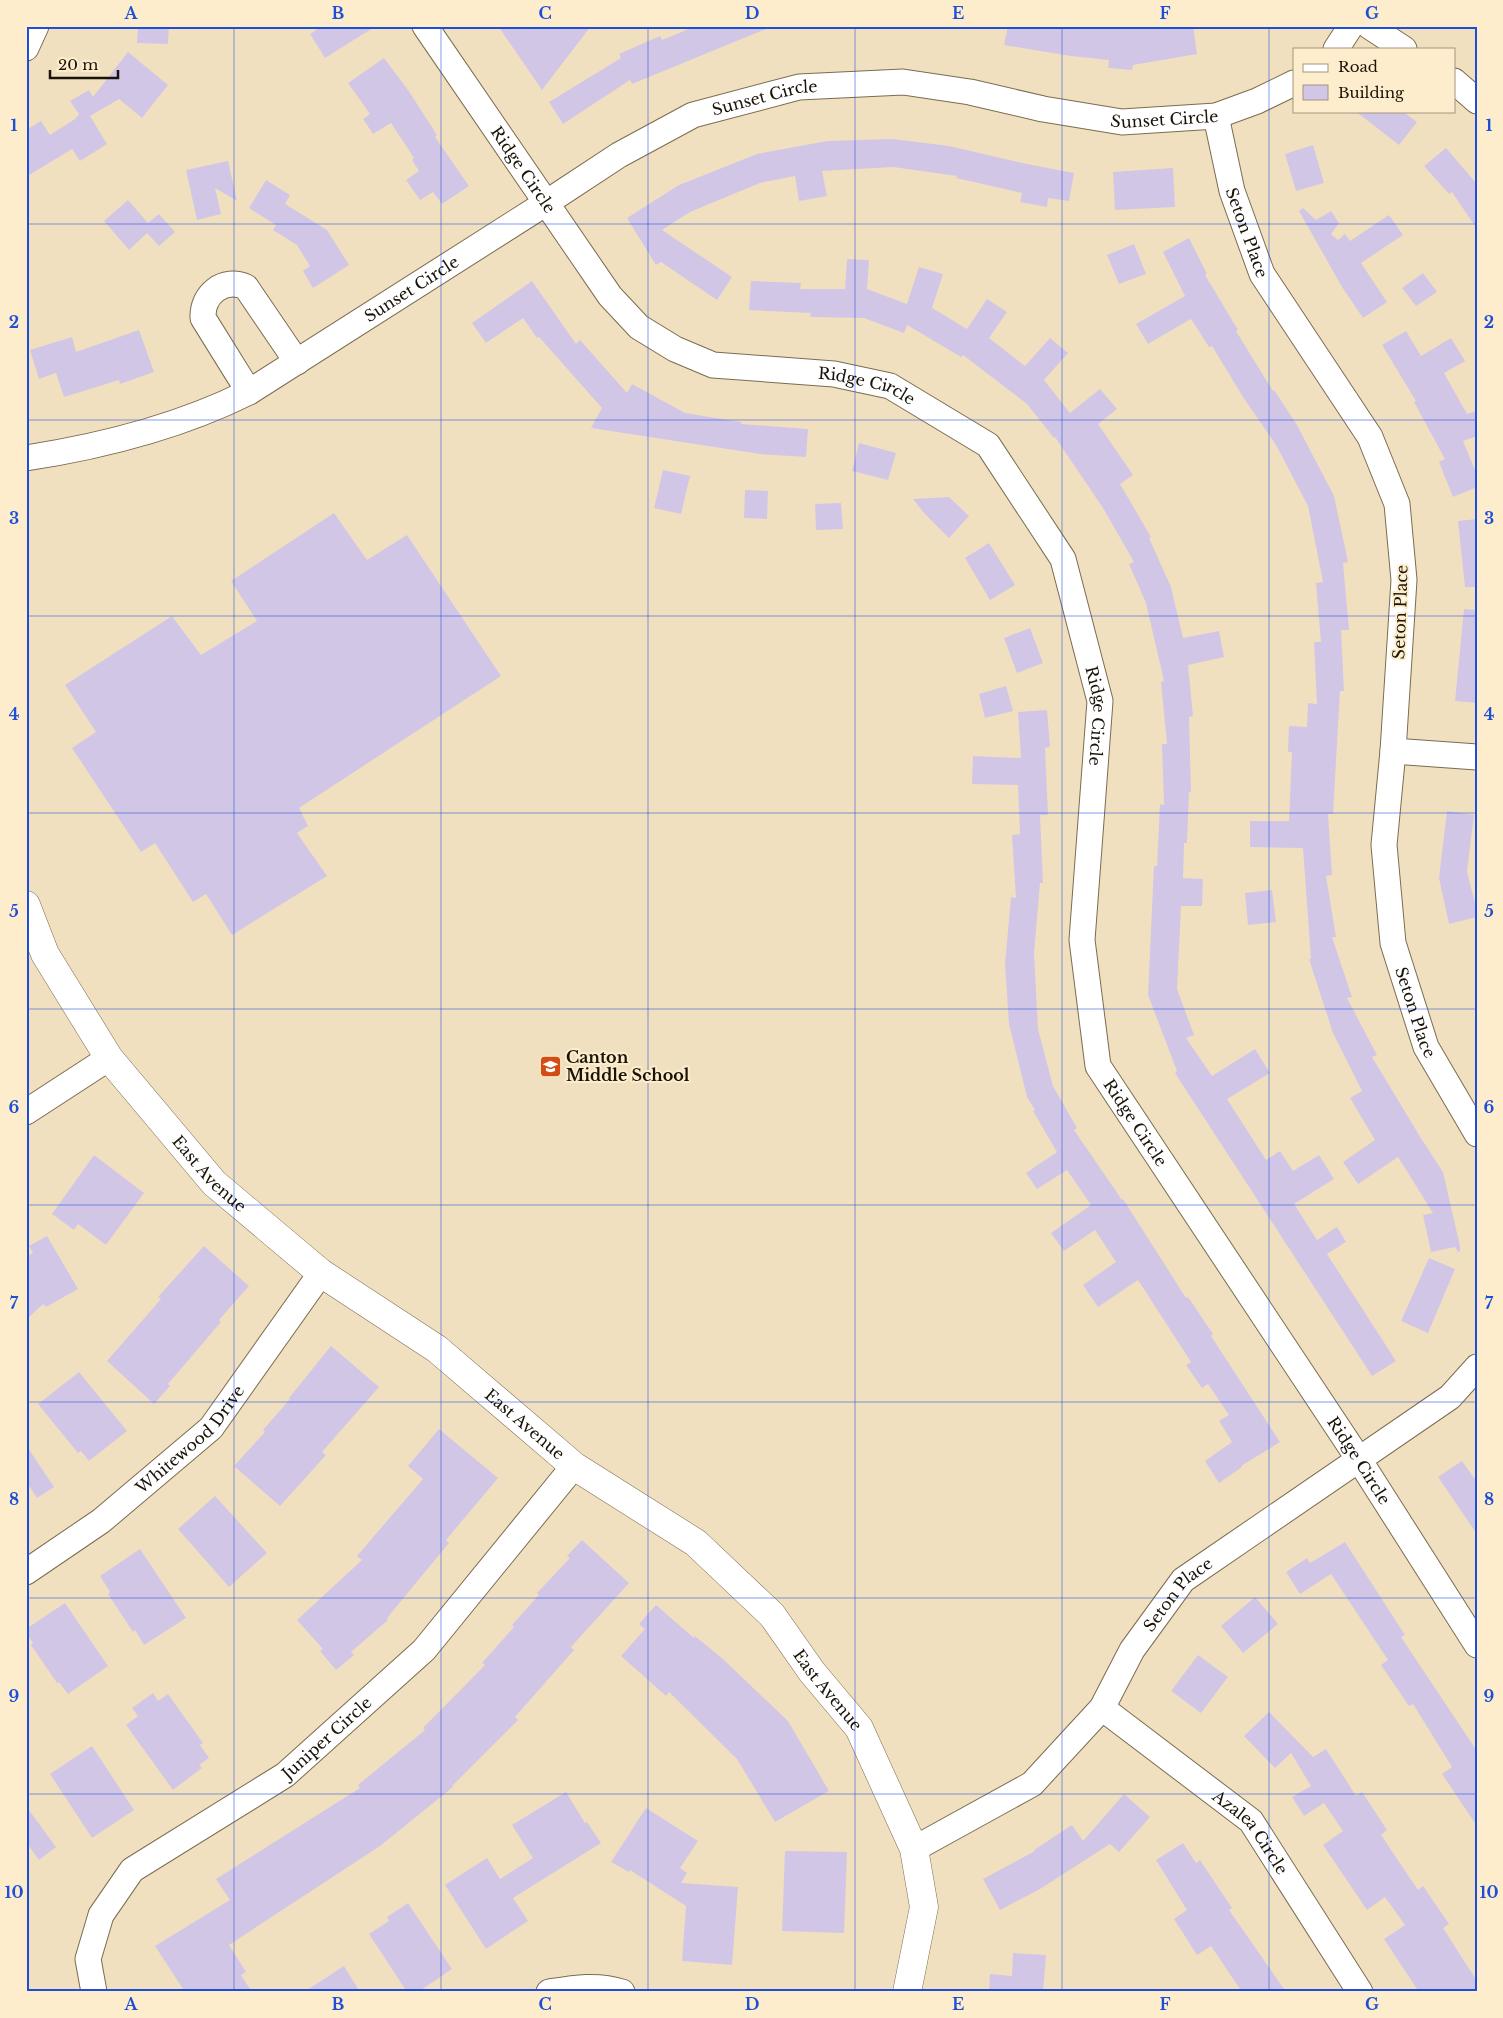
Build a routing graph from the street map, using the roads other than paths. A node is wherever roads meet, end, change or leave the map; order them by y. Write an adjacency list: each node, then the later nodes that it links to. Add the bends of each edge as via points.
1 (36, 26): 5 (street)
2 (425, 26): 12 (street, Ridge Circle)
3 (1351, 26): 6 (street)
4 (1369, 26): 7 (street)
5 (26, 48)
6 (1337, 48)
7 (1402, 48)
8 (1293, 83): 11 (street, Sunset Circle)
9 (1456, 83): 10 (street)
10 (1477, 101)
11 (1216, 116): 12 (street, Sunset Circle, via 1122,122 903,82 799,87 693,115 619,154); 16 (street, Seton Place, via 1232,191 1262,274 1370,436 1397,504 1404,580)
12 (546, 203): 13 (street, Sunset Circle); 24 (street, Ridge Circle, via 610,296 639,327 675,349 713,364 834,374 890,386 988,445 1063,559 1100,701 1082,940 1098,1066)
13 (297, 362): 14 (street, Sunset Circle); 14 (street, via 246,287 233,284 217,288 204,304 203,318)
14 (249, 392): 15 (street, Sunset Circle, via 158,430)
15 (26, 458)
16 (1393, 751): 17 (street); 21 (street, Seton Place, via 1384,845 1393,943 1426,1047)
17 (1477, 757)
18 (26, 905): 19 (street, East Avenue, via 45,954)
19 (109, 1058): 20 (street); 22 (street, East Avenue, via 214,1183)
20 (26, 1112)
21 (1477, 1134)
22 (321, 1273): 25 (street, East Avenue, via 437,1349); 26 (street, Whitewood Drive, via 211,1428 101,1521)
23 (1477, 1367): 24 (street, Seton Place, via 1450,1397)
24 (1358, 1458): 27 (street, Ridge Circle); 28 (street, Seton Place, via 1183,1580 1132,1650)
25 (574, 1466): 29 (street, East Avenue, via 696,1543 772,1616 812,1672 859,1728); 30 (street, Juniper Circle, via 424,1650 285,1775 132,1870 101,1915 88,1959)
26 (26, 1572)
27 (1477, 1645)
28 (1102, 1708): 29 (street, Seton Place, via 1032,1784); 34 (street, Azalea Circle, via 1250,1821)
29 (914, 1849): 33 (street, East Avenue, via 924,1907)
30 (94, 1992)
31 (548, 1992): 32 (street, via 588,1986)
32 (622, 1992)
33 (907, 1992)
34 (1360, 1992)

